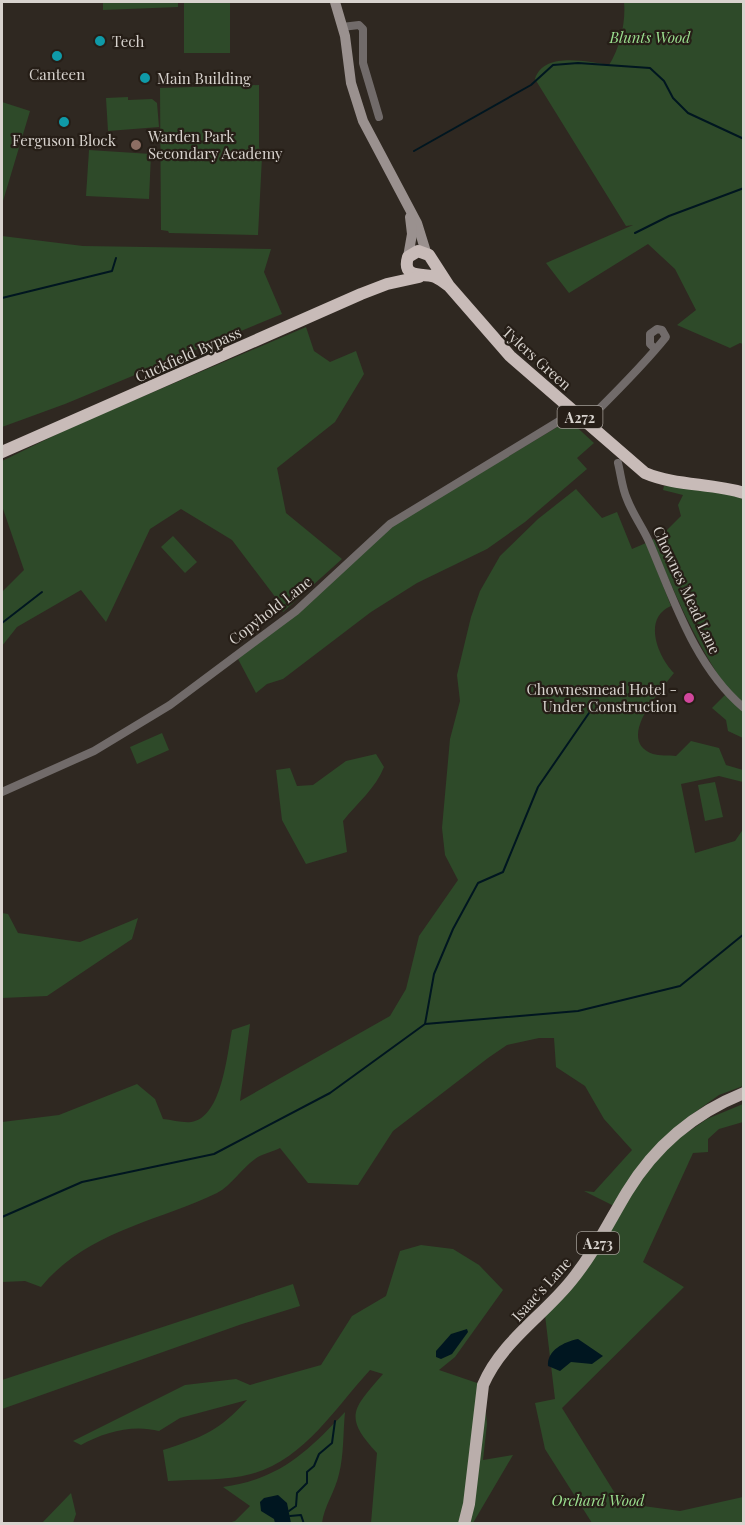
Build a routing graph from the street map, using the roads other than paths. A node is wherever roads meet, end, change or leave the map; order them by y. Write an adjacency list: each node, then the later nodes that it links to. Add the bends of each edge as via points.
1 (334, 2): 2 (main road, Tylers Green)
2 (341, 21): 3 (street, via 363,29 363,63); 4 (main road, Tylers Green, via 358,106)
3 (379, 117)
4 (410, 210): 5 (main road, Tylers Green); 6 (main road, Tylers Green)
5 (429, 255): 6 (highway, via 418,251); 7 (highway, via 430,271); 9 (highway, Tylers Green / A272)
6 (408, 259): 7 (highway, via 411,273); 8 (highway, Cuckfield Bypass, via 404,269)
7 (421, 277): 8 (highway, Cuckfield Bypass); 9 (highway, Tylers Green / A272, via 435,277)
8 (387, 284): 13 (highway, Cuckfield Bypass)
9 (449, 286): 11 (highway, Tylers Green / A272, via 510,356)
10 (655, 349): 12 (street)
11 (574, 412): 12 (highway, Tylers Green / A272); 17 (street, Copyhold Lane, via 390,524 296,611 170,705 94,751)
12 (586, 422): 15 (highway, Tylers Green / A272, via 645,473)
13 (2, 452)
14 (618, 463): 16 (street, Chownes Mead Lane, via 625,474 627,500 681,617 707,666 732,699)
15 (744, 493)
16 (744, 708)
17 (2, 792)
18 (744, 1093): 19 (main road, Isaac's Lane / A273, via 705,1112 654,1154 583,1266 489,1371 483,1385 470,1504)
19 (464, 1524)

